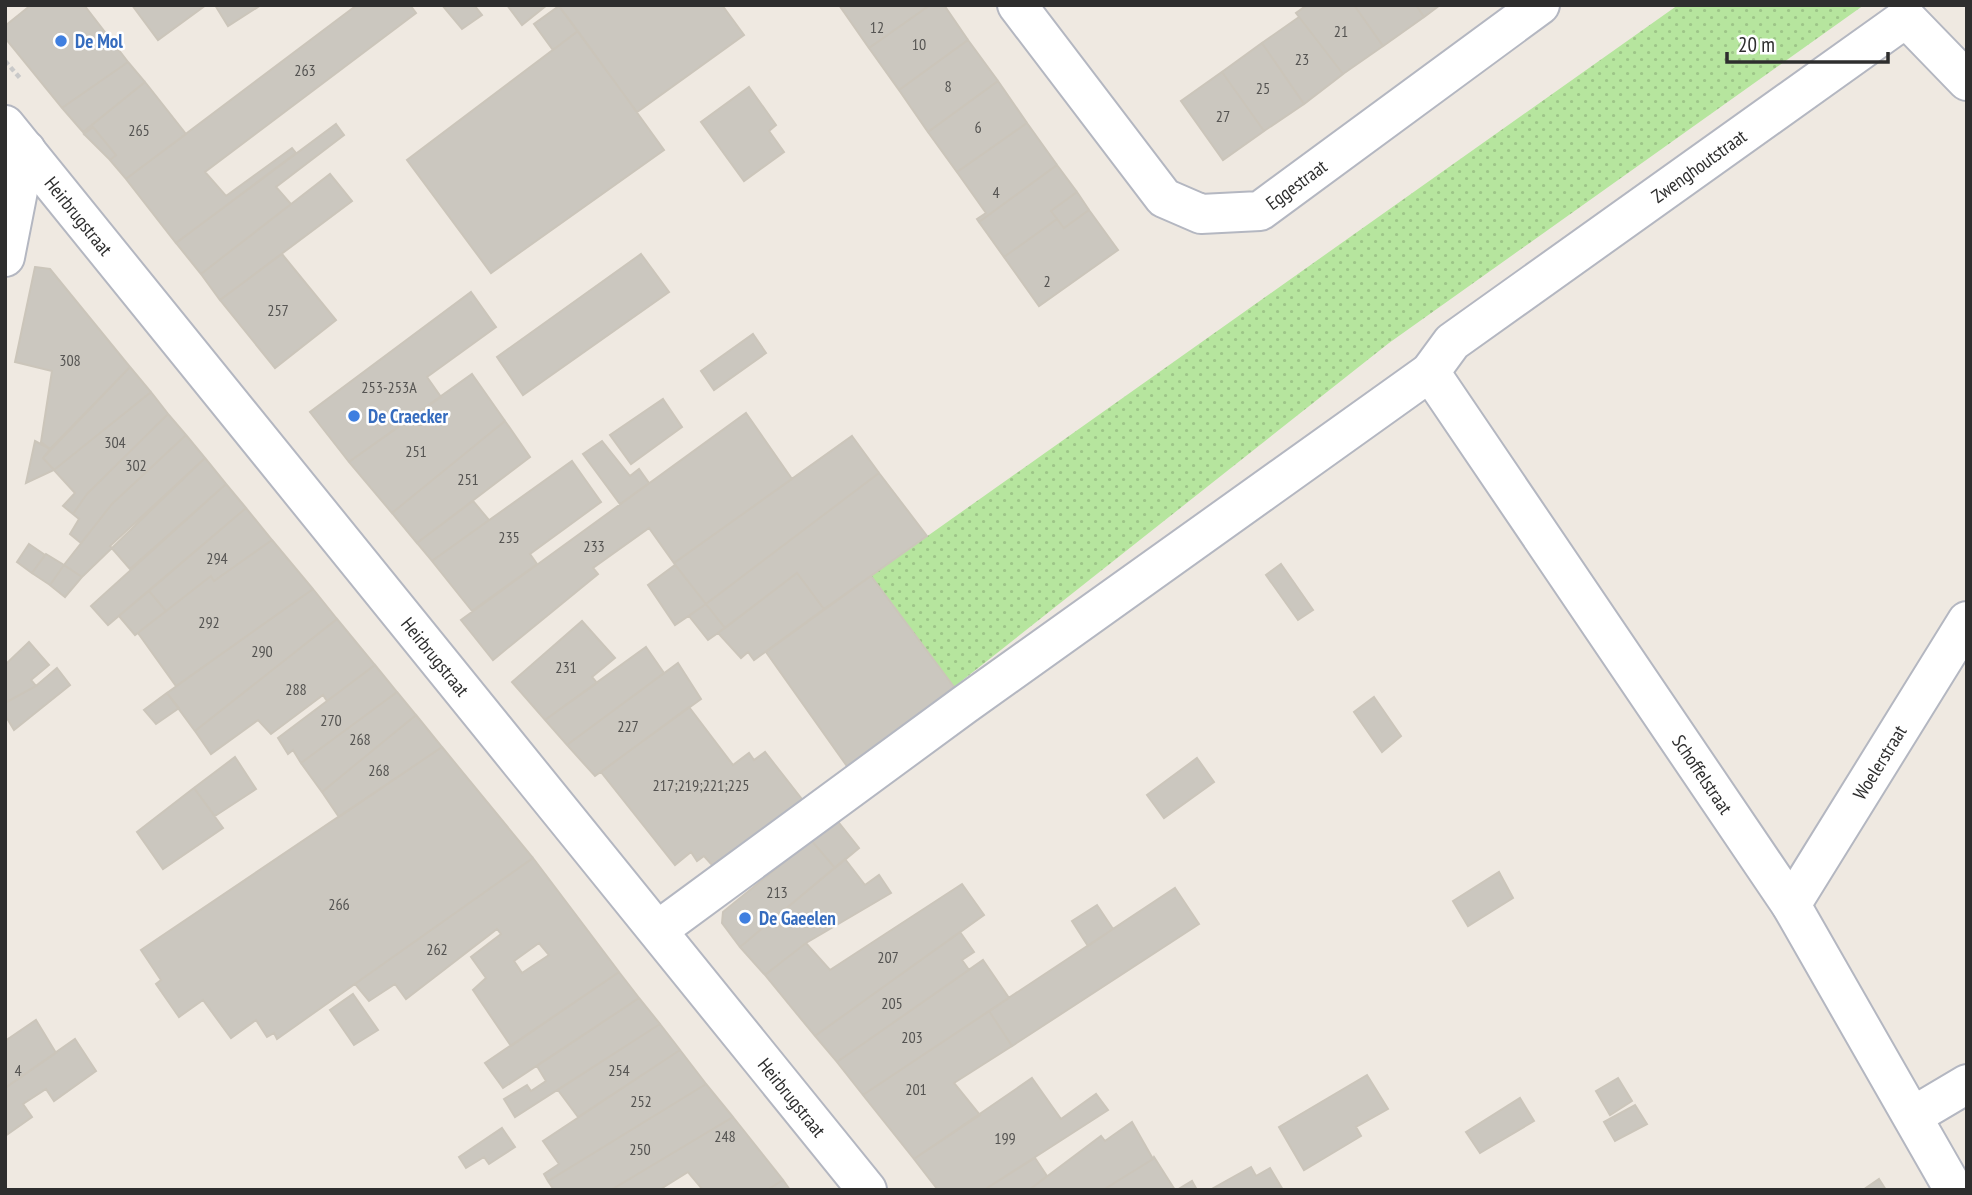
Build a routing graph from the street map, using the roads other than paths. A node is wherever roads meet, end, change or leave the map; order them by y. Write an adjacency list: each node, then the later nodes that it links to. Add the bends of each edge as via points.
1 (1017, 5): 2 (street, Eggestraat, via 1164,198 1201,214 1260,211)
2 (1540, 5)
3 (1967, 80): 6 (street, Zwenghoutstraat, via 1906,18 1452,342)
4 (15, 137): 5 (street); 9 (street, Heirbrugstraat)
5 (5, 257)
6 (1430, 372): 8 (street, Schoffelstraat); 9 (street)
7 (1967, 621): 8 (street, Woelerstraat)
8 (1791, 905): 11 (street, Schoffelstraat)
9 (658, 930): 12 (street, Heirbrugstraat)
10 (1967, 1084): 11 (street)
11 (1913, 1116): 13 (street, Schoffelstraat)
12 (867, 1190)
13 (1954, 1190)

